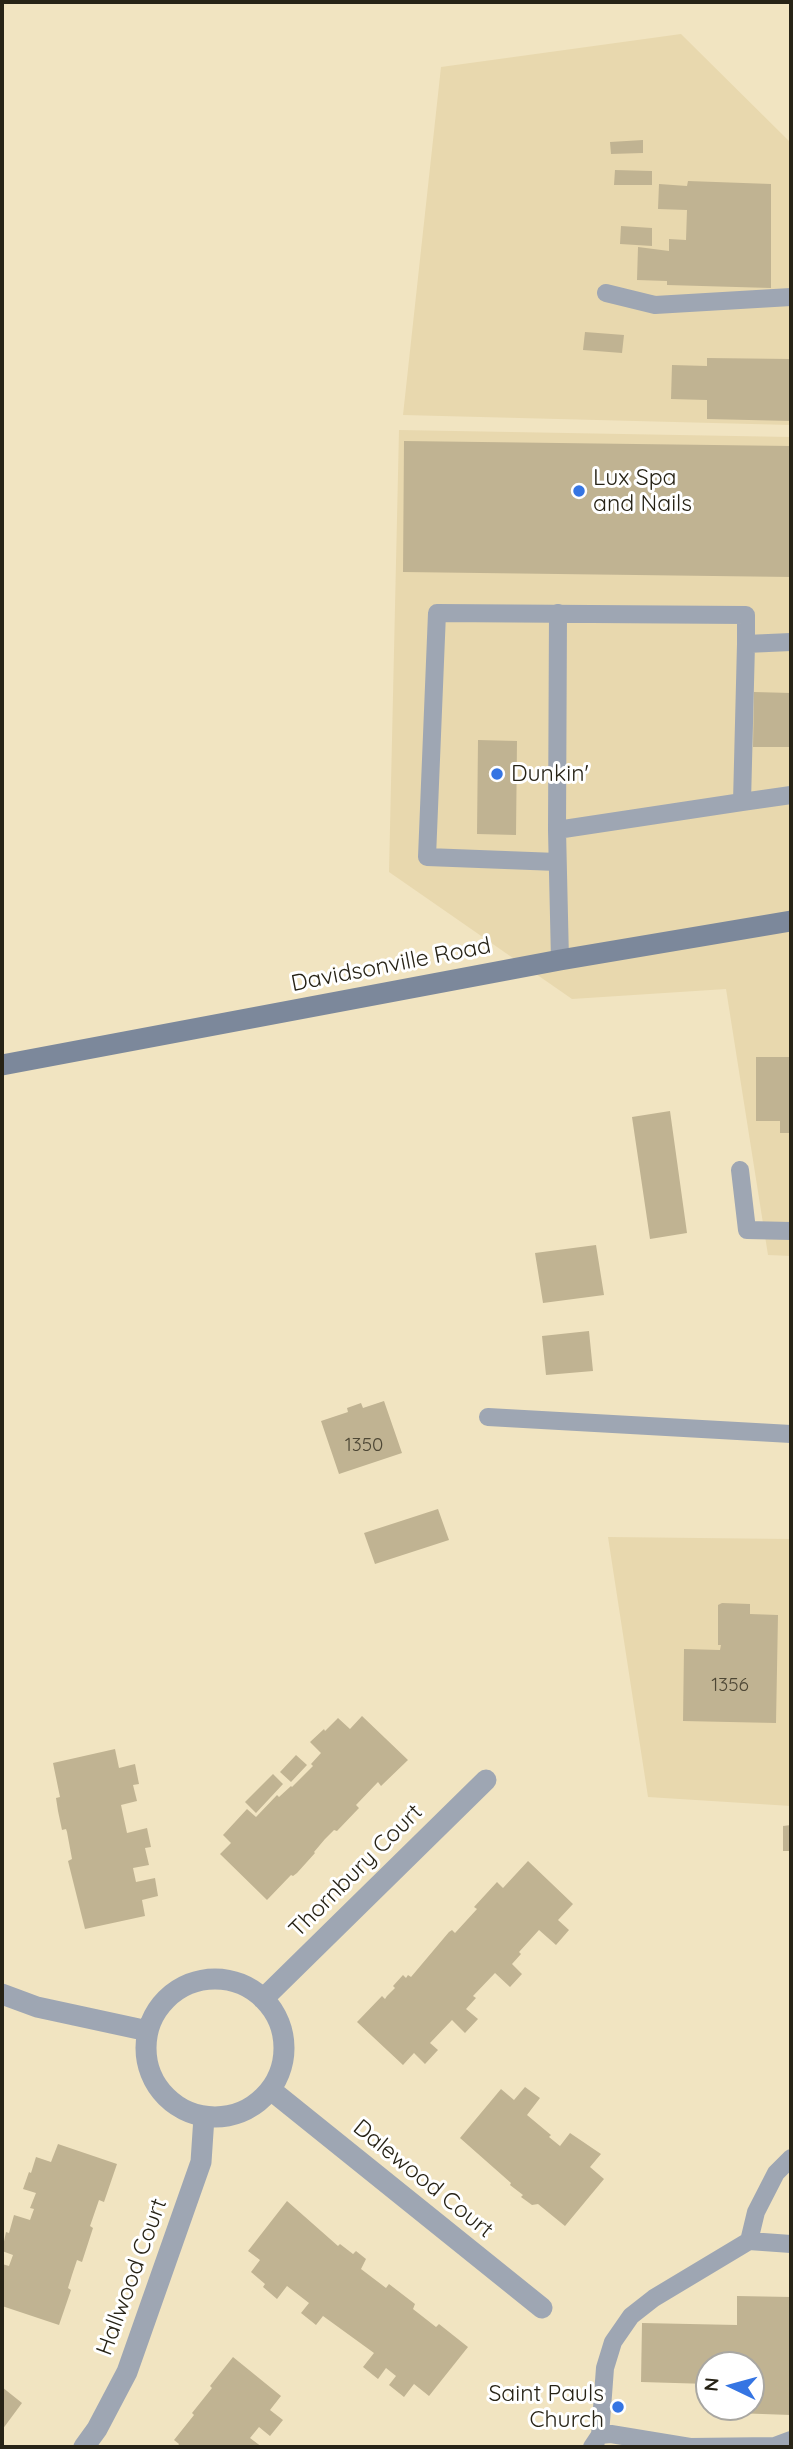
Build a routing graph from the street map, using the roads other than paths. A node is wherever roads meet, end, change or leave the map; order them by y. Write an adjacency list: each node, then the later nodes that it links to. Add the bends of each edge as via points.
1 (606, 293): 2 (lane, via 655,305)
2 (791, 297)
3 (558, 612): 5 (lane, via 746,615); 8 (lane); 9 (lane, via 437,613 427,857)
4 (791, 642): 5 (lane)
5 (746, 644): 7 (lane)
6 (791, 794): 7 (lane)
7 (742, 802): 8 (lane)
8 (557, 830): 9 (lane)
9 (557, 862): 11 (lane)
10 (791, 921): 11 (main road, Davidsonville Road)
11 (560, 960): 12 (main road, Davidsonville Road)
12 (2, 1065)
13 (740, 1170): 14 (lane, via 747,1230)
14 (791, 1231)
15 (488, 1417): 16 (lane)
16 (791, 1434)
17 (486, 1780): 19 (street, Thornbury Court)
18 (2, 1994): 20 (street, via 37,2007)
19 (263, 1999): 20 (street, via 242,1984 217,1978 192,1983 171,1994 158,2008); 21 (street, via 276,2017 283,2040 281,2066)
20 (148, 2031): 22 (street, via 146,2054 162,2093 180,2108)
21 (271, 2091): 22 (street, via 252,2107 232,2115); 26 (street, Dalewood Court)
22 (204, 2117): 29 (street, Hallwood Court, via 201,2162 127,2372)
23 (791, 2158): 24 (lane, via 776,2173 756,2212)
24 (749, 2241): 25 (lane); 28 (lane, via 631,2316 613,2342 605,2368)
25 (791, 2244)
26 (542, 2308)
27 (791, 2440): 28 (lane, via 775,2446 690,2446 611,2434)
28 (596, 2441)
29 (84, 2447)

